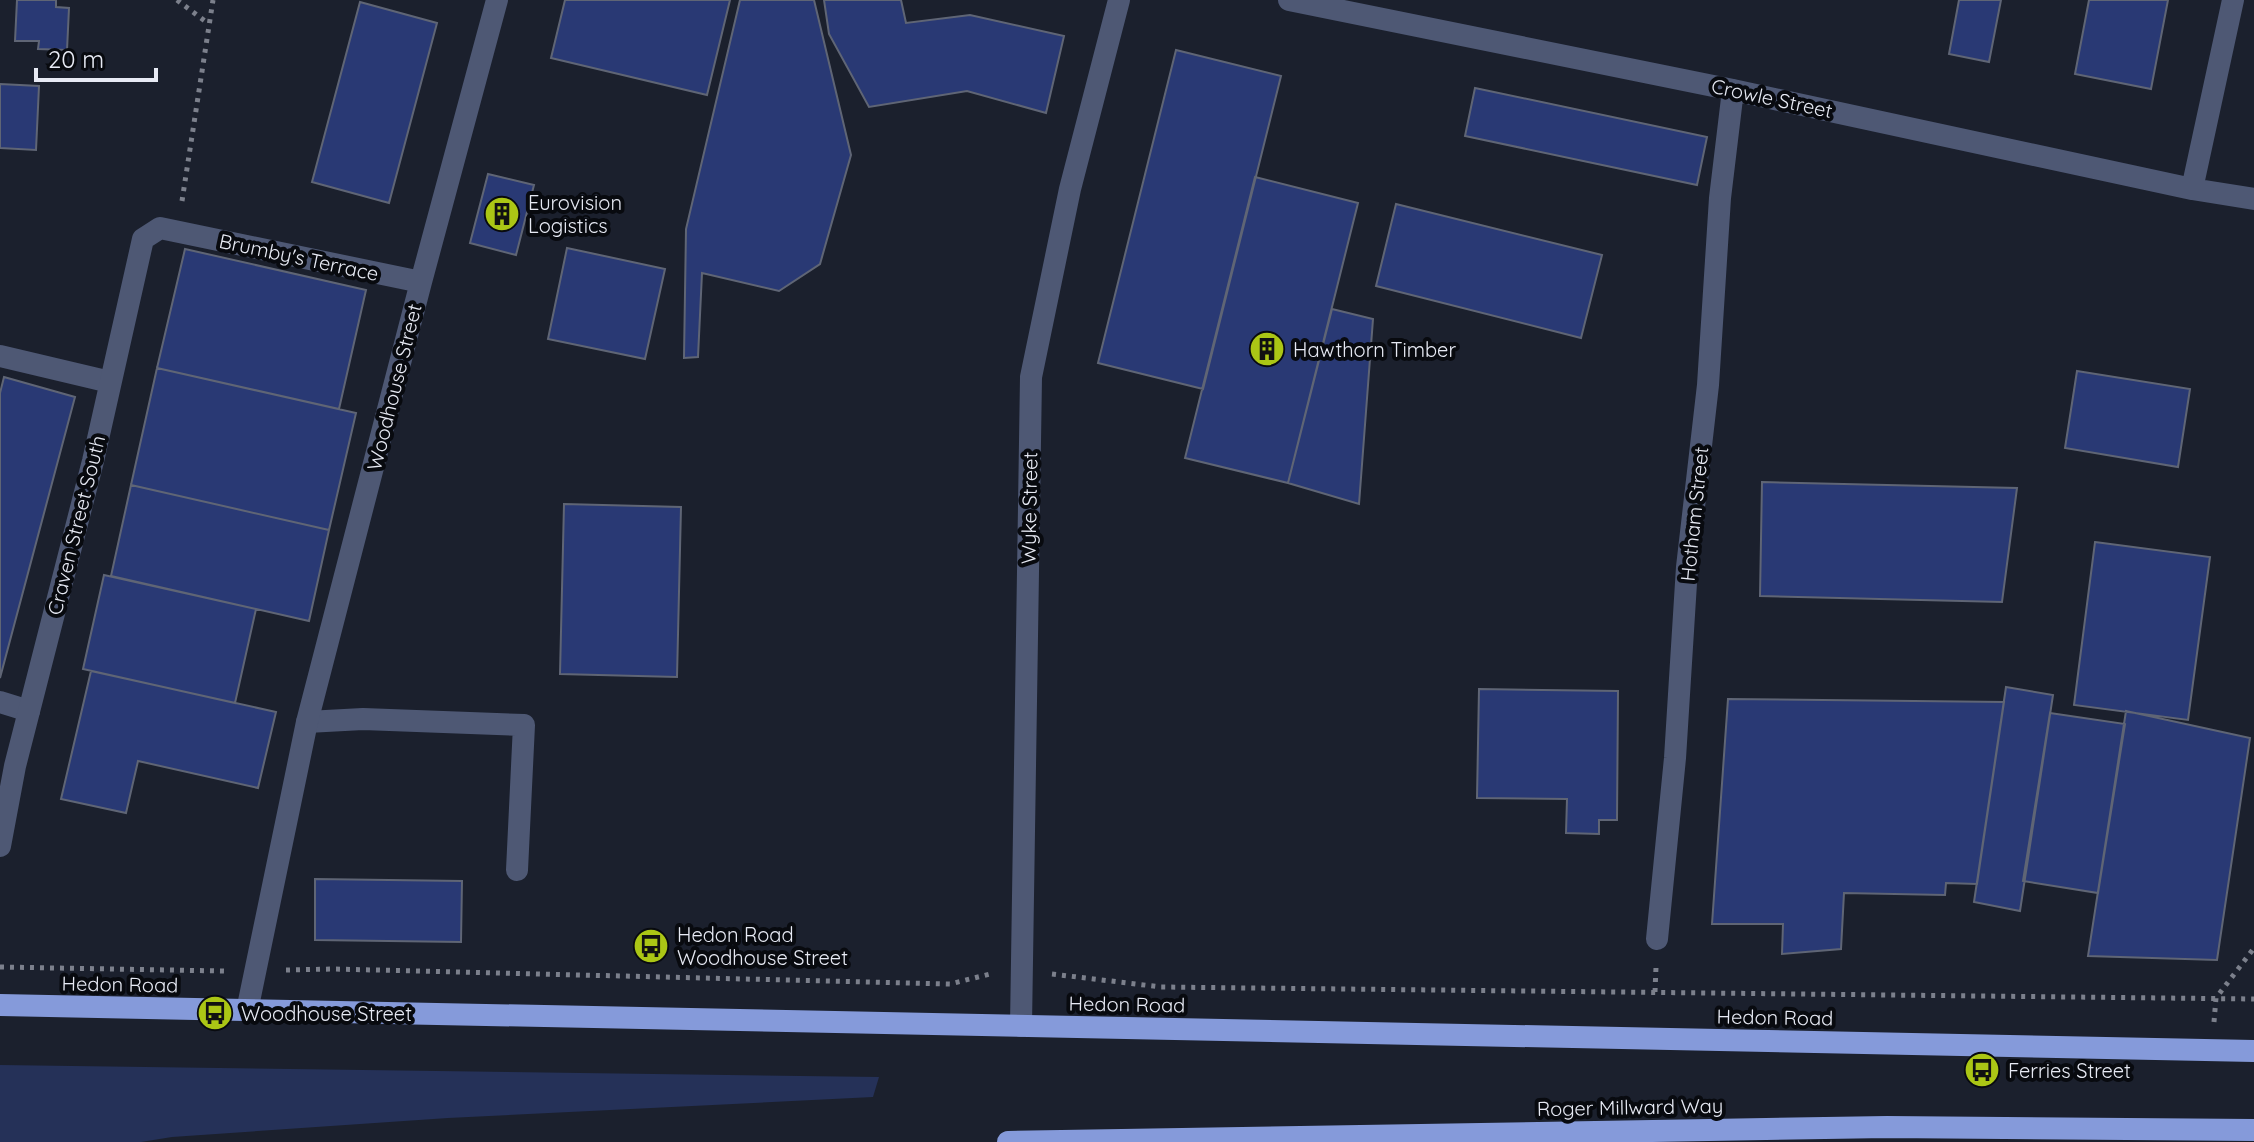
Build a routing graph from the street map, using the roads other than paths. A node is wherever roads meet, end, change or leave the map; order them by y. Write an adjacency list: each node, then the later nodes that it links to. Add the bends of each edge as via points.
1 (497, 0): 9 (street, Woodhouse Street)
2 (1119, 0): 21 (street, Wyke Street, via 1070,189 1031,377)
3 (1289, 0): 5 (street, Crowle Street)
4 (2233, 0): 6 (street)
5 (1733, 90): 6 (street, Crowle Street); 18 (street, Hotham Street)
6 (2192, 189): 7 (street, Crowle Street)
7 (2254, 199)
8 (177, 231): 9 (street, Brumby's Terrace); 11 (street, Craven Street South, via 160,228 143,239)
9 (421, 282): 14 (street, Woodhouse Street)
10 (0, 356): 11 (street)
11 (110, 382): 13 (street, Craven Street South)
12 (0, 702): 13 (street)
13 (29, 711): 15 (street, Craven Street South)
14 (307, 722): 17 (street, via 524,725); 20 (street, Woodhouse Street)
15 (8, 766): 16 (street, Craven Street South)
16 (0, 846)
17 (517, 870)
18 (1657, 939)
19 (0, 1005): 20 (highway, Hedon Road)
20 (247, 1011): 21 (highway, Hedon Road)
21 (1021, 1026): 22 (highway, Hedon Road)
22 (2254, 1051)
23 (2254, 1130): 24 (highway, Roger Millward Way, via 1887,1127)
24 (1008, 1142)

